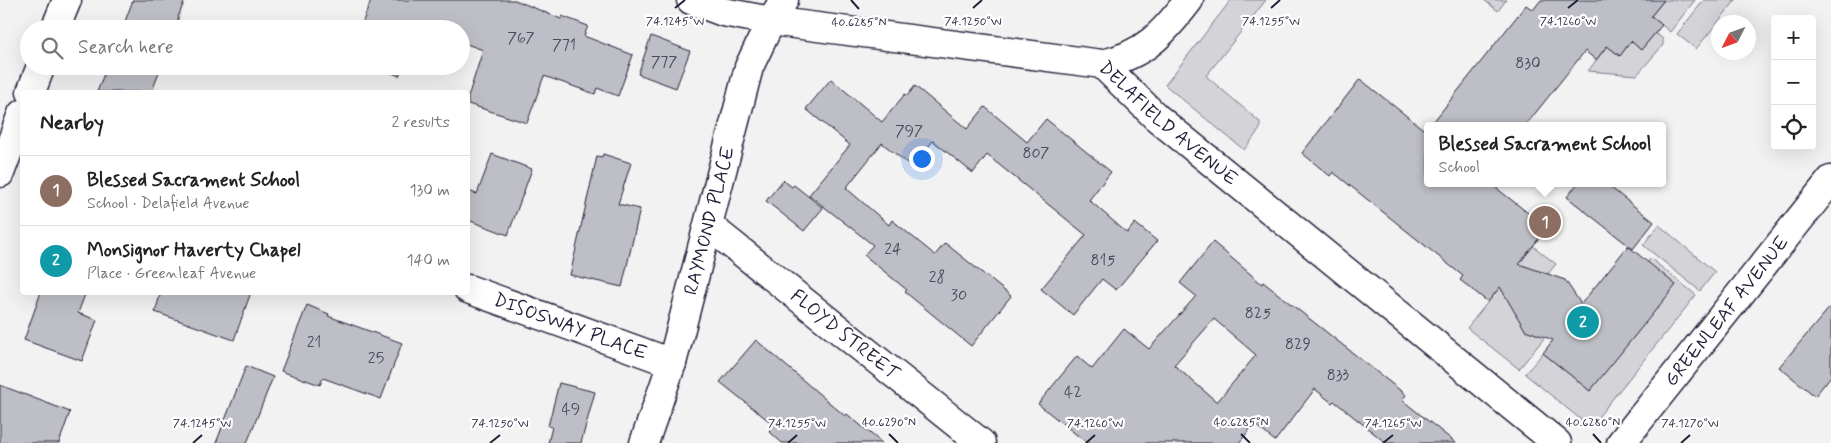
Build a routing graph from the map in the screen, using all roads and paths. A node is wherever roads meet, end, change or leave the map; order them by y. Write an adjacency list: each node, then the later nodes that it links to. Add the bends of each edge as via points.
1 (67, 0): 5 (street)
2 (691, 0): 4 (street, DELAFIELD AVENUE, via 723,12)
3 (1189, 0): 6 (street, via 1154,41 1136,53)
4 (778, 10): 6 (street, DELAFIELD AVENUE); 12 (street, RAYMOND PLACE, via 749,67)
5 (59, 20)
6 (1102, 64): 17 (street, DELAFIELD AVENUE, via 1156,117)
7 (38, 75): 8 (street)
8 (32, 90)
9 (20, 124): 10 (street)
10 (0, 173)
11 (1831, 180): 18 (street, GREENLEAF AVENUE)
12 (709, 226): 14 (street, RAYMOND PLACE); 16 (street, FLOYD STREET)
13 (470, 290): 14 (street, DISOSWAY PLACE)
14 (672, 363): 15 (street, RAYMOND PLACE)
15 (644, 443)
16 (981, 443)
17 (1557, 443)
18 (1621, 443)

